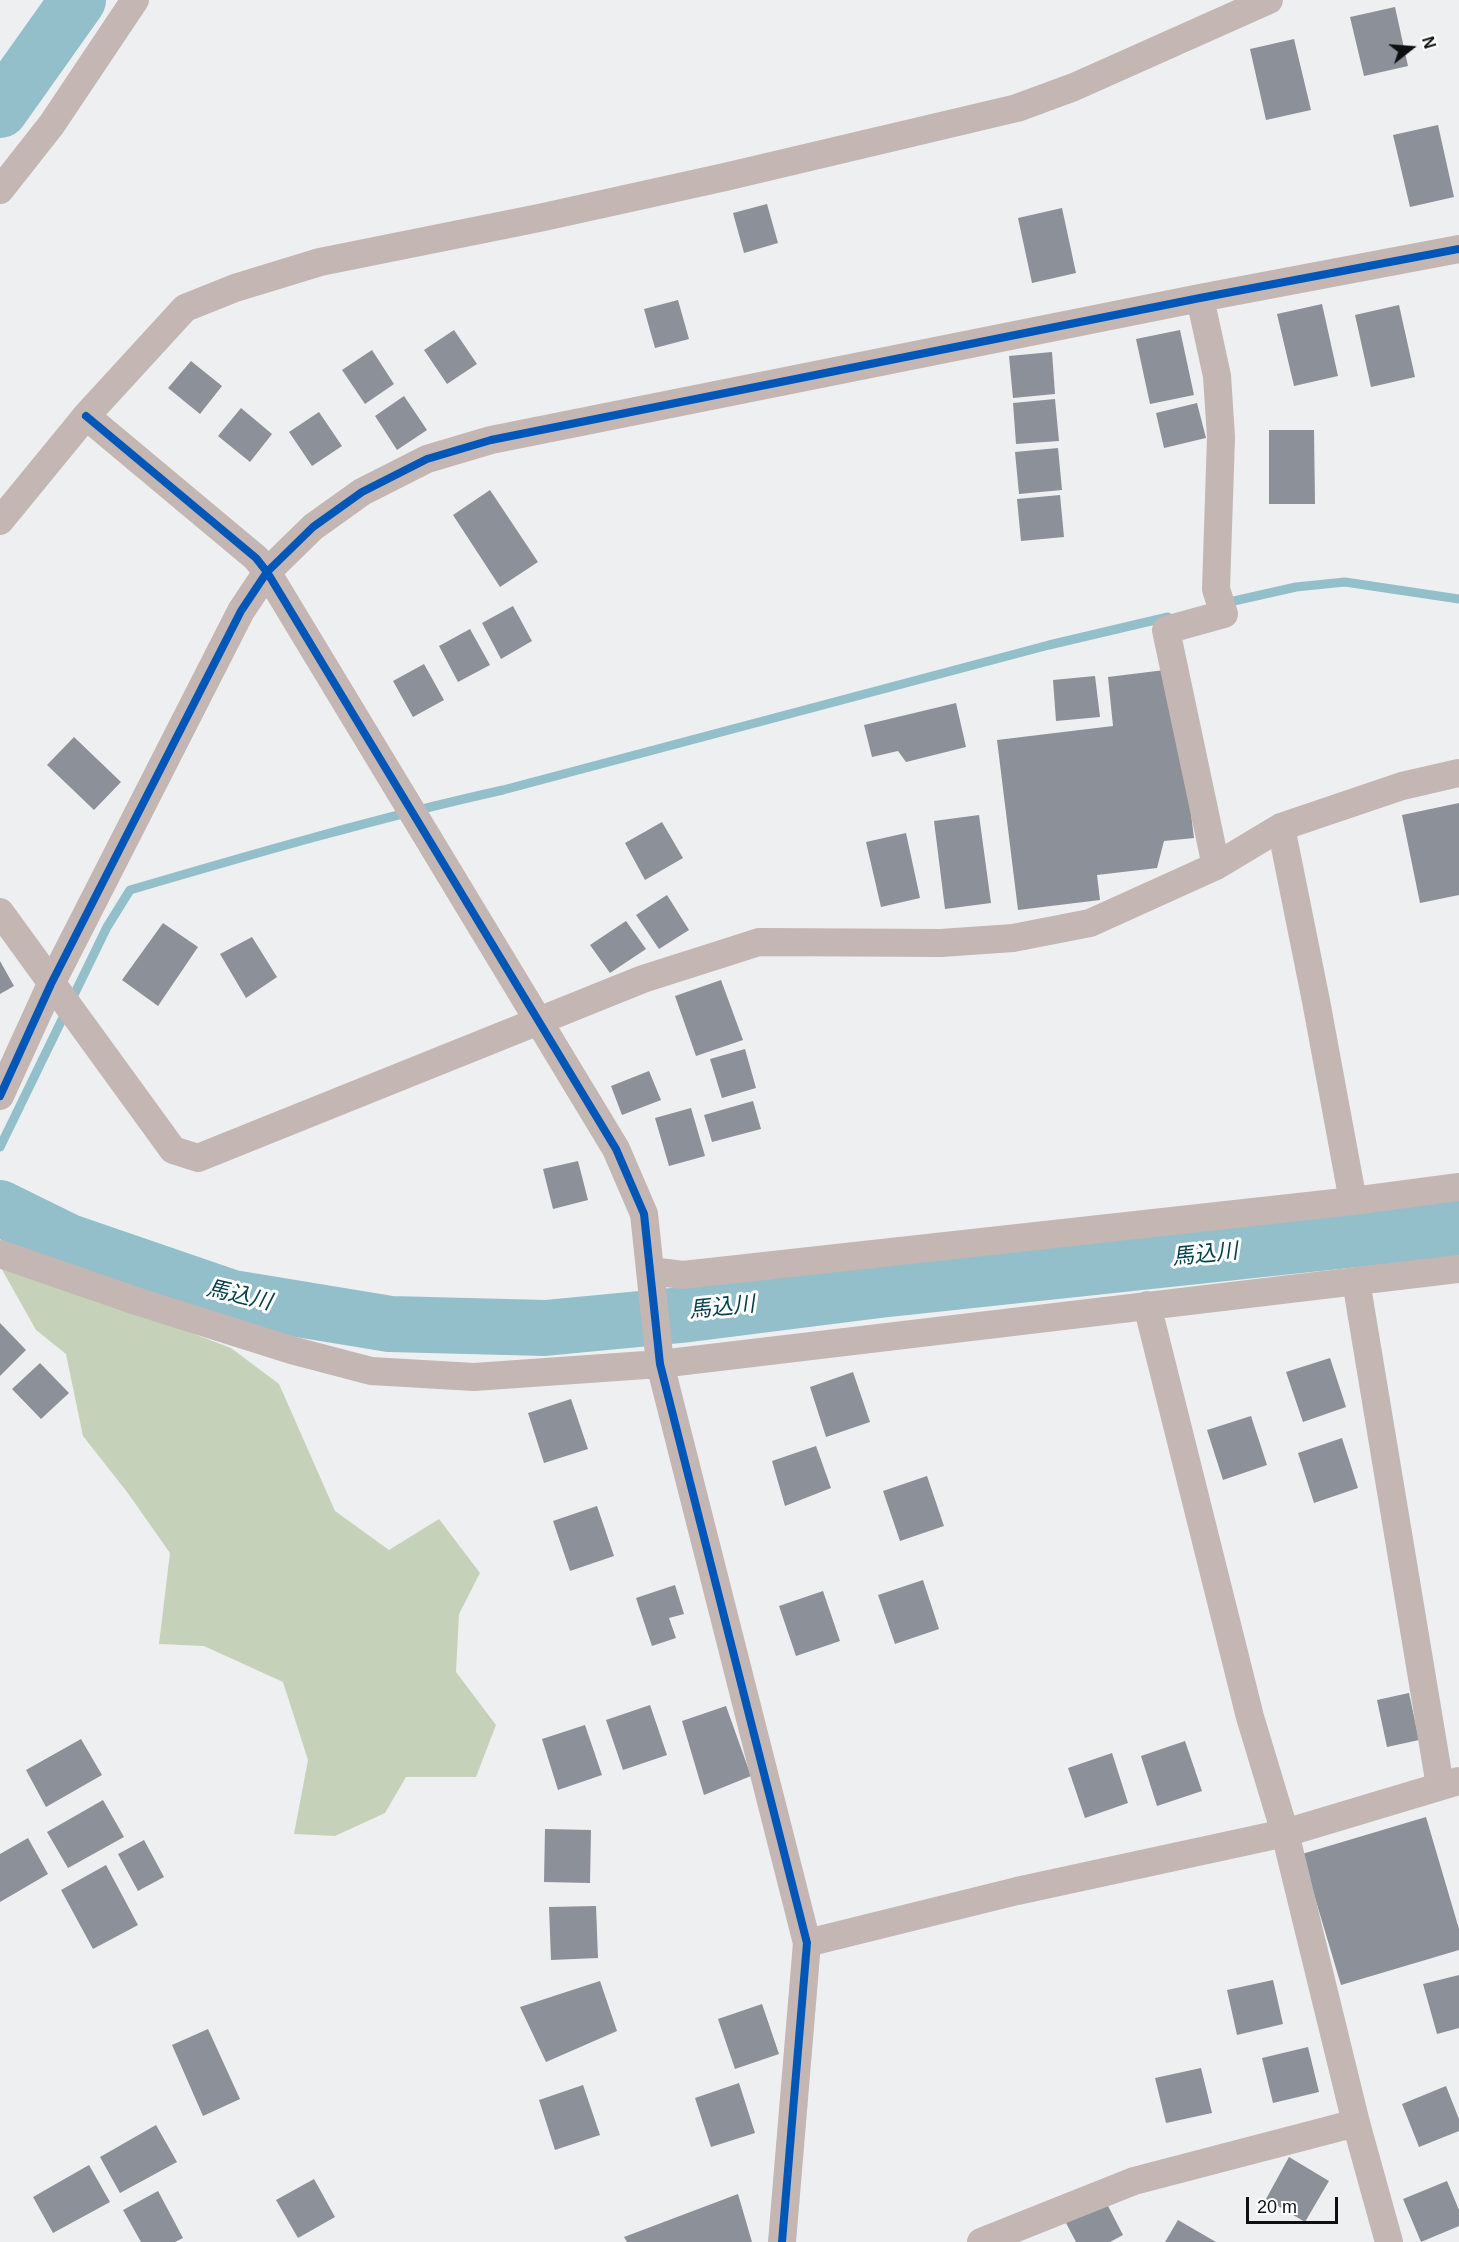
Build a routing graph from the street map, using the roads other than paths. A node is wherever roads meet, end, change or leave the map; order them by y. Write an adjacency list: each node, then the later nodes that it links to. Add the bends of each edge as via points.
1 (135, 0): 3 (street, via 52,124)
2 (1269, 0): 6 (street, via 1074,87 1017,108 725,177 320,262 235,288 185,308)
3 (0, 190)
4 (1459, 249): 5 (street)
5 (1200, 298): 8 (street, via 490,440 427,459 362,492 313,527); 11 (street, via 1217,376 1221,437 1220,602 1166,630)
6 (86, 416): 7 (street); 8 (street, via 256,558)
7 (0, 520)
8 (267, 572): 13 (street, via 241,611); 14 (street)
9 (1459, 773): 10 (street, via 1402,786)
10 (1281, 827): 11 (street); 17 (street)
11 (1216, 866): 14 (street, via 1090,923 1013,938 941,943 759,942 643,979)
12 (0, 912): 13 (street)
13 (56, 990): 14 (street, via 173,1150 198,1158); 15 (street)
14 (539, 1021): 20 (street, via 616,1149 644,1214)
15 (0, 1096)
16 (1459, 1187): 17 (street)
17 (1353, 1201): 20 (street)
18 (0, 1254): 23 (street, via 291,1350 371,1371 474,1377)
19 (1459, 1269): 21 (street)
20 (652, 1276): 23 (street)
21 (1356, 1281): 22 (street); 24 (street)
22 (1147, 1305): 23 (street); 25 (street, via 1250,1717)
23 (660, 1364): 26 (street)
24 (1449, 1784): 25 (street)
25 (1285, 1833): 26 (street, via 1017,1891); 27 (street)
26 (807, 1943): 28 (street)
27 (1356, 2123): 29 (street, via 1134,2181); 30 (street)
28 (782, 2242)
29 (981, 2242)
30 (1389, 2242)

